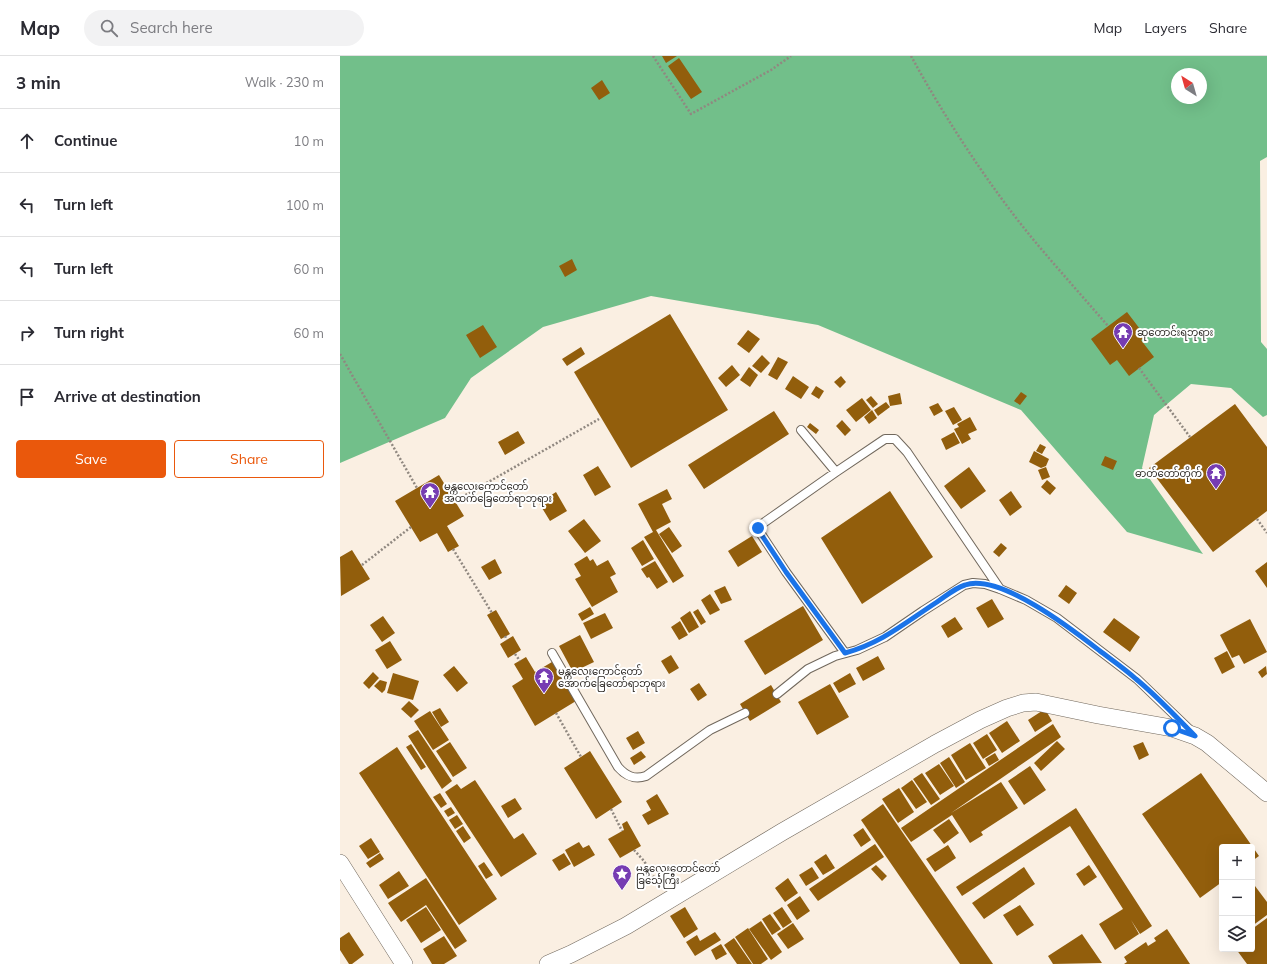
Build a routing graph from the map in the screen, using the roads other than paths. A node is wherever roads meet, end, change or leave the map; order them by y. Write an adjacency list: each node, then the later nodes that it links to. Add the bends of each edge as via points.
1 (801, 430): 2 (lane)
2 (836, 472): 3 (lane, via 886,439 895,440 907,452); 5 (lane, via 758,528 786,572)
3 (1000, 588): 5 (lane, via 985,584 964,585 885,637); 8 (lane, via 1064,623 1137,679)
4 (552, 653): 7 (lane, via 618,767 628,776 646,776 710,730)
5 (845, 653): 6 (lane, via 808,669)
6 (777, 694)
7 (745, 713)
8 (1195, 736): 9 (street); 12 (street, via 1172,728 1036,702 1007,708 936,744 782,832 626,926)
9 (1267, 793)
10 (340, 863): 11 (street)
11 (404, 964)
12 (548, 964)

